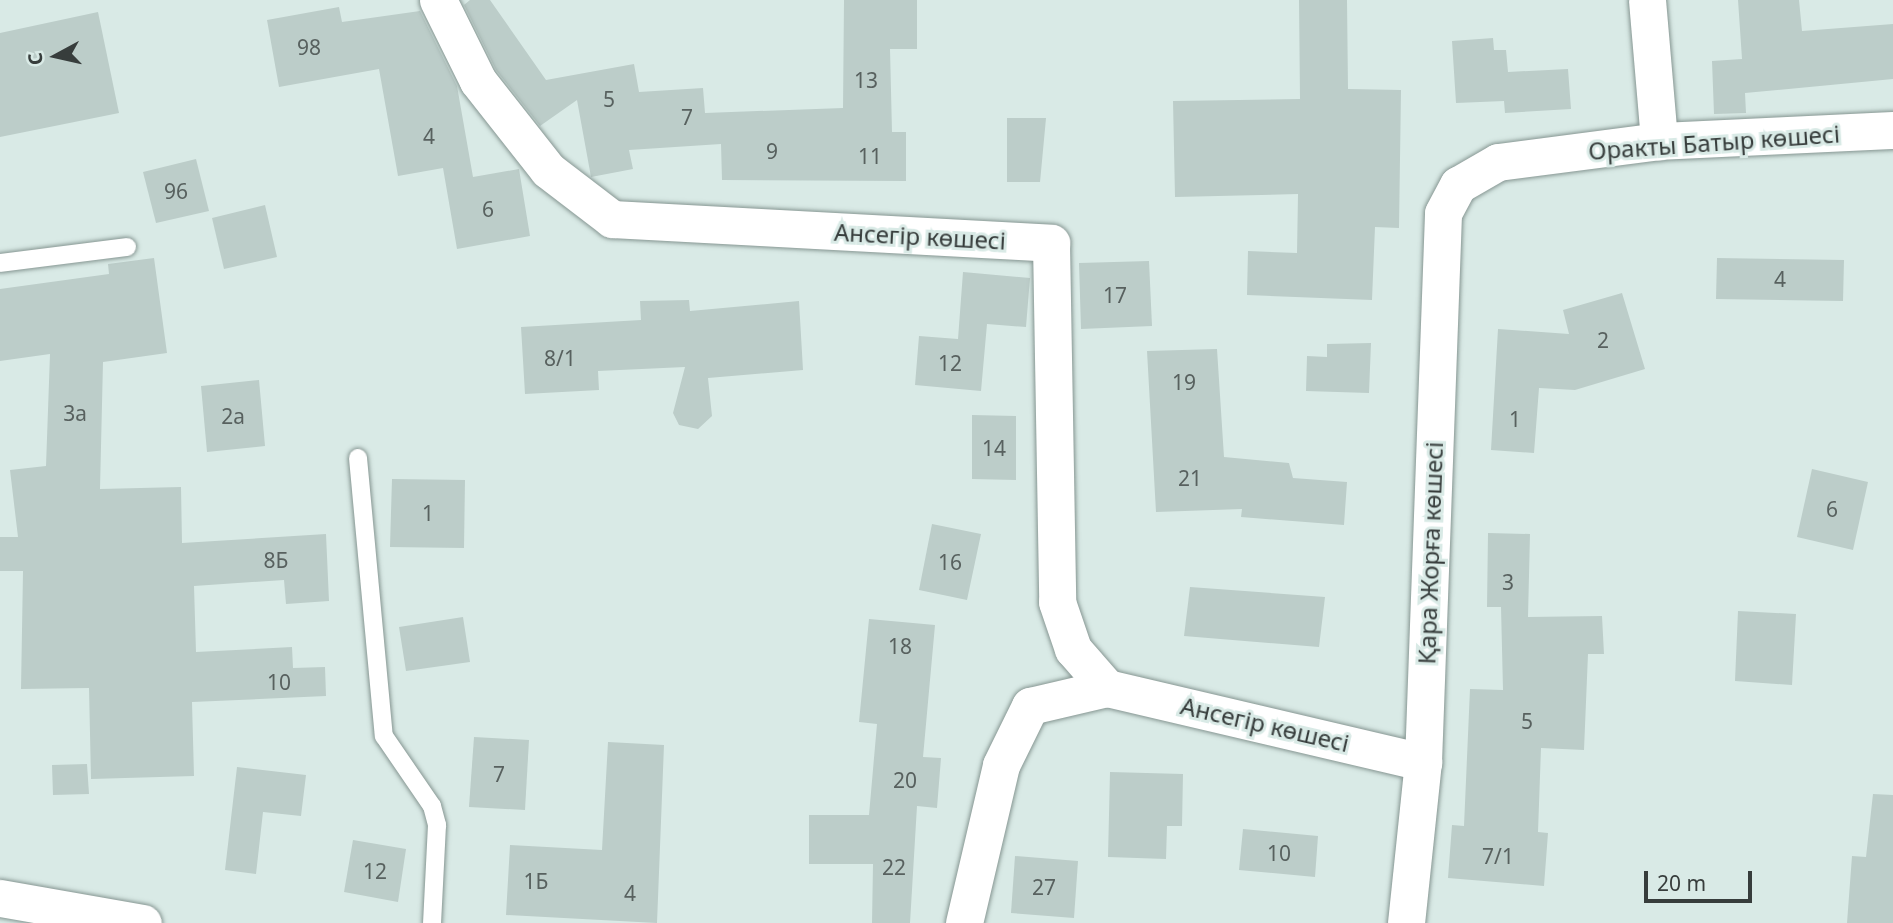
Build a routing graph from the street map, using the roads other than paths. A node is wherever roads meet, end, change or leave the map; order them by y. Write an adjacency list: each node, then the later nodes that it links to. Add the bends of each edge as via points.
1 (438, 0): 9 (street, Ансегір көшесі, via 478,81 548,170 612,219 1051,243 1057,602 1073,649)
2 (1647, 0): 4 (street)
3 (1893, 130): 4 (street, Оракты Батыр көшесі)
4 (1659, 141): 5 (street, Оракты Батыр көшесі, via 1498,162)
5 (1458, 185): 10 (street, Қара Жорға көшесі, via 1443,214)
6 (127, 247): 7 (lane)
7 (0, 263)
8 (358, 458): 13 (lane, via 384,736 432,806 437,825)
9 (1107, 688): 10 (street, Ансегір көшесі); 14 (street, Ансегір көшесі, via 1030,706 1001,765)
10 (1423, 762): 15 (street, Қара Жорға көшесі)
11 (0, 898): 12 (street)
12 (143, 923)
13 (432, 923)
14 (964, 923)
15 (1406, 923)

